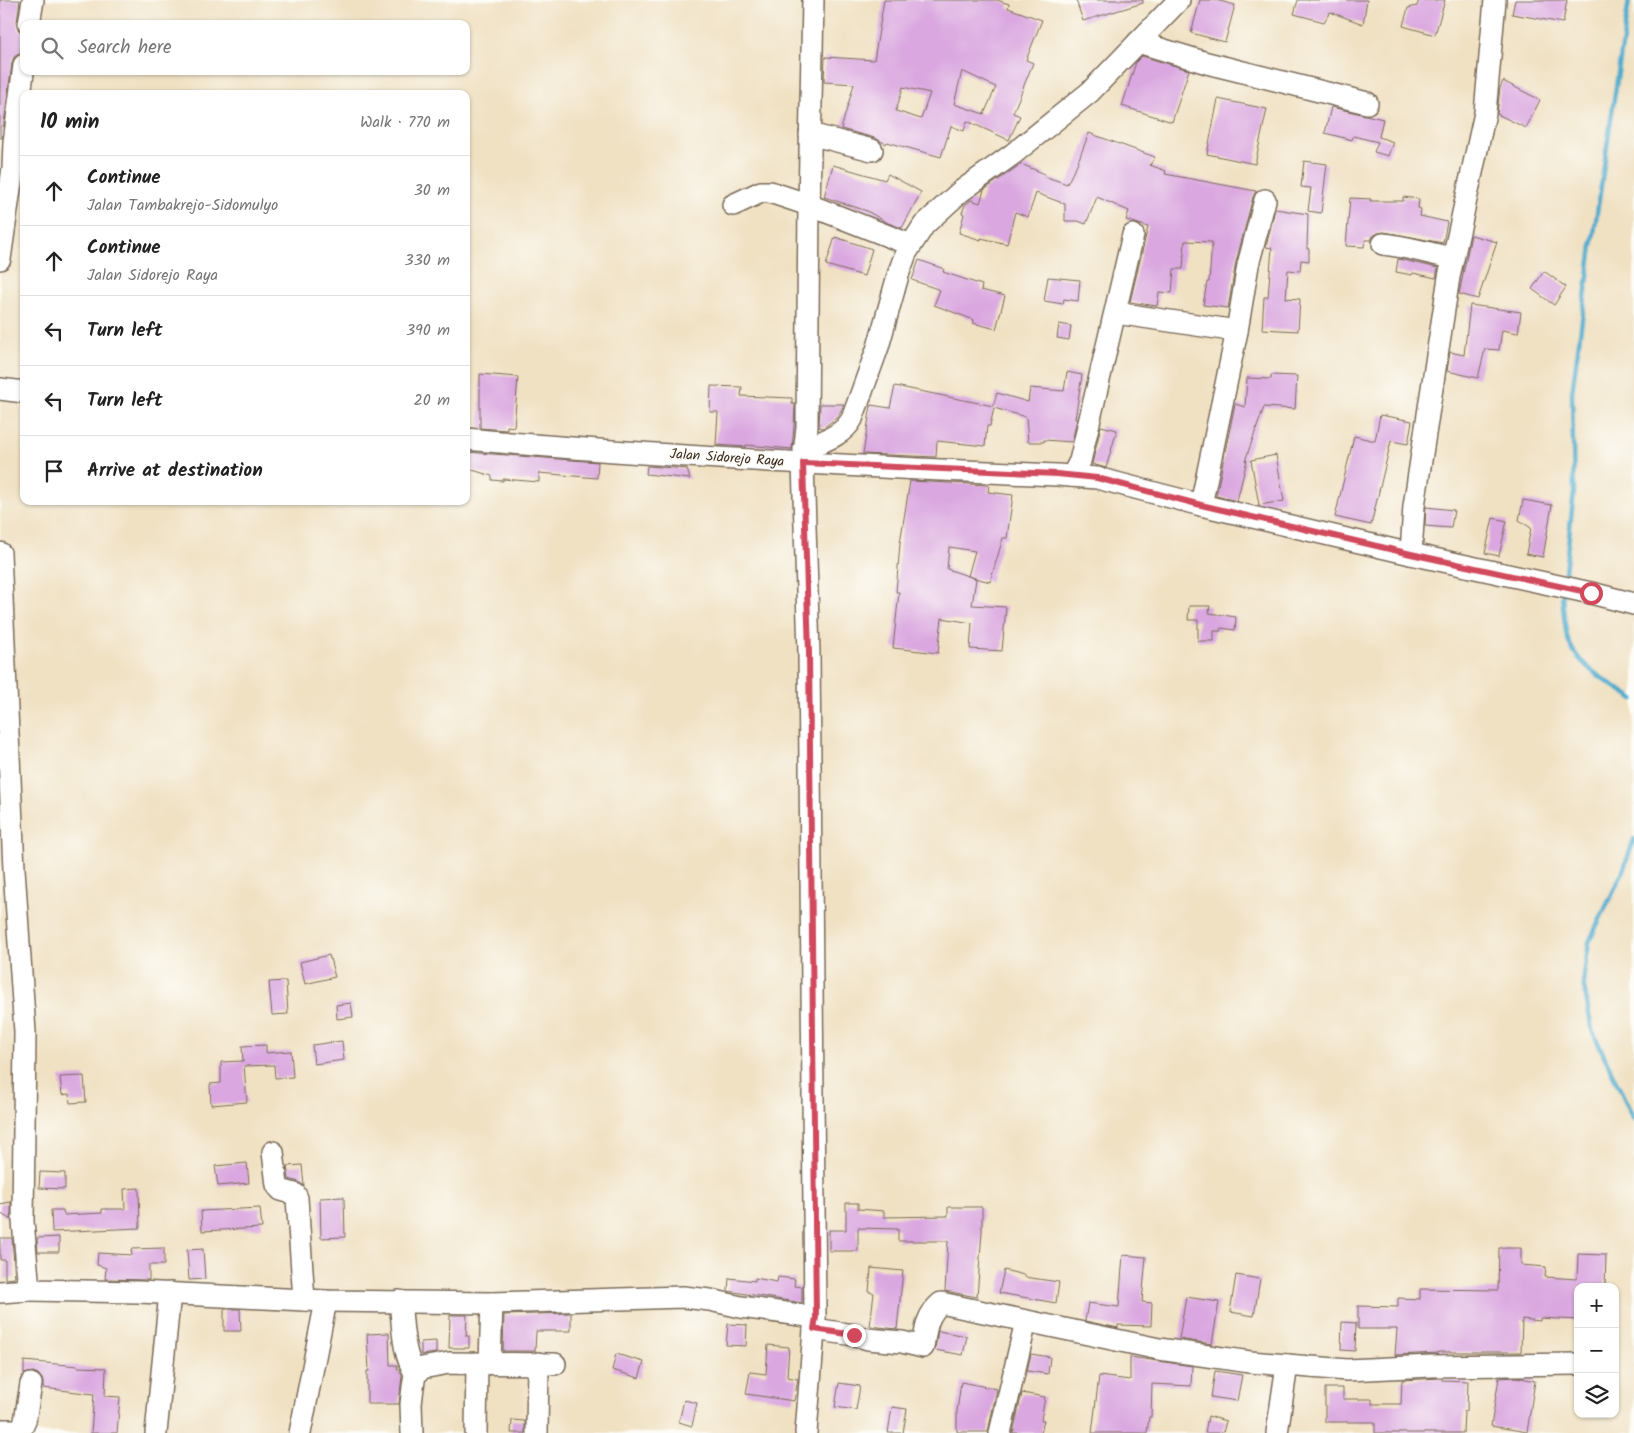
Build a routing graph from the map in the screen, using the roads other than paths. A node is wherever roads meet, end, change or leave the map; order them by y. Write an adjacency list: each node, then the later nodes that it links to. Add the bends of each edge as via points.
1 (33, 0): 5 (street)
2 (813, 0): 11 (street)
3 (1179, 0): 6 (street)
4 (1495, 0): 20 (street, via 1485,113)
5 (30, 20)
6 (1138, 42): 10 (street, via 1207,63); 19 (street, via 1090,92 960,192 924,225)
7 (23, 75): 8 (street)
8 (21, 90)
9 (20, 96): 13 (street, via 14,142)
10 (1367, 103)
11 (810, 134): 12 (street); 16 (street)
12 (872, 150)
13 (6, 167): 21 (street)
14 (1265, 200): 23 (street, via 1248,265)
15 (733, 205): 16 (street, via 761,192)
16 (809, 205): 19 (street); 27 (street)
17 (1132, 235): 22 (street)
18 (1383, 244): 20 (street)
19 (911, 246): 27 (street, via 899,272 878,348 852,419 847,428)
20 (1453, 258): 31 (street, via 1414,506)
21 (0, 259)
22 (1116, 313): 23 (street); 28 (street, via 1080,461)
23 (1237, 331): 29 (street)
24 (0, 389): 25 (street)
25 (20, 392)
26 (470, 439): 27 (street, Jalan Sidorejo Raya)
27 (804, 456): 28 (street, Jalan Sidorejo Raya); 42 (street, via 809,653)
28 (1072, 476): 29 (street, Jalan Sidorejo Raya, via 1097,478)
29 (1201, 505): 31 (street, Jalan Sidorejo Raya)
30 (0, 553): 34 (street, via 25,1032 22,1221)
31 (1411, 554): 32 (street, Jalan Sidorejo Raya)
32 (1634, 604)
33 (273, 1152): 37 (street, via 277,1185 297,1198)
34 (29, 1290): 35 (street); 36 (street)
35 (0, 1292)
36 (170, 1294): 37 (street); 49 (street)
37 (304, 1300): 38 (street)
38 (326, 1301): 39 (street); 50 (street)
39 (400, 1301): 40 (street); 46 (street, via 407,1356)
40 (492, 1302): 42 (street, via 683,1297); 43 (street)
41 (1026, 1321): 42 (street, via 941,1303 928,1316 923,1347 868,1339); 45 (street, via 1159,1349); 55 (street)
42 (815, 1323): 54 (street)
43 (484, 1363): 46 (street, via 431,1365); 52 (street); 53 (street, via 547,1364)
44 (1574, 1364): 45 (street, via 1347,1370)
45 (1287, 1365): 56 (street)
46 (416, 1374): 51 (street, via 412,1387)
47 (31, 1384): 48 (street, via 21,1430)
48 (0, 1430)
49 (156, 1433)
50 (300, 1433)
51 (412, 1433)
52 (476, 1433)
53 (537, 1433)
54 (806, 1433)
55 (1000, 1433)
56 (1277, 1433)

